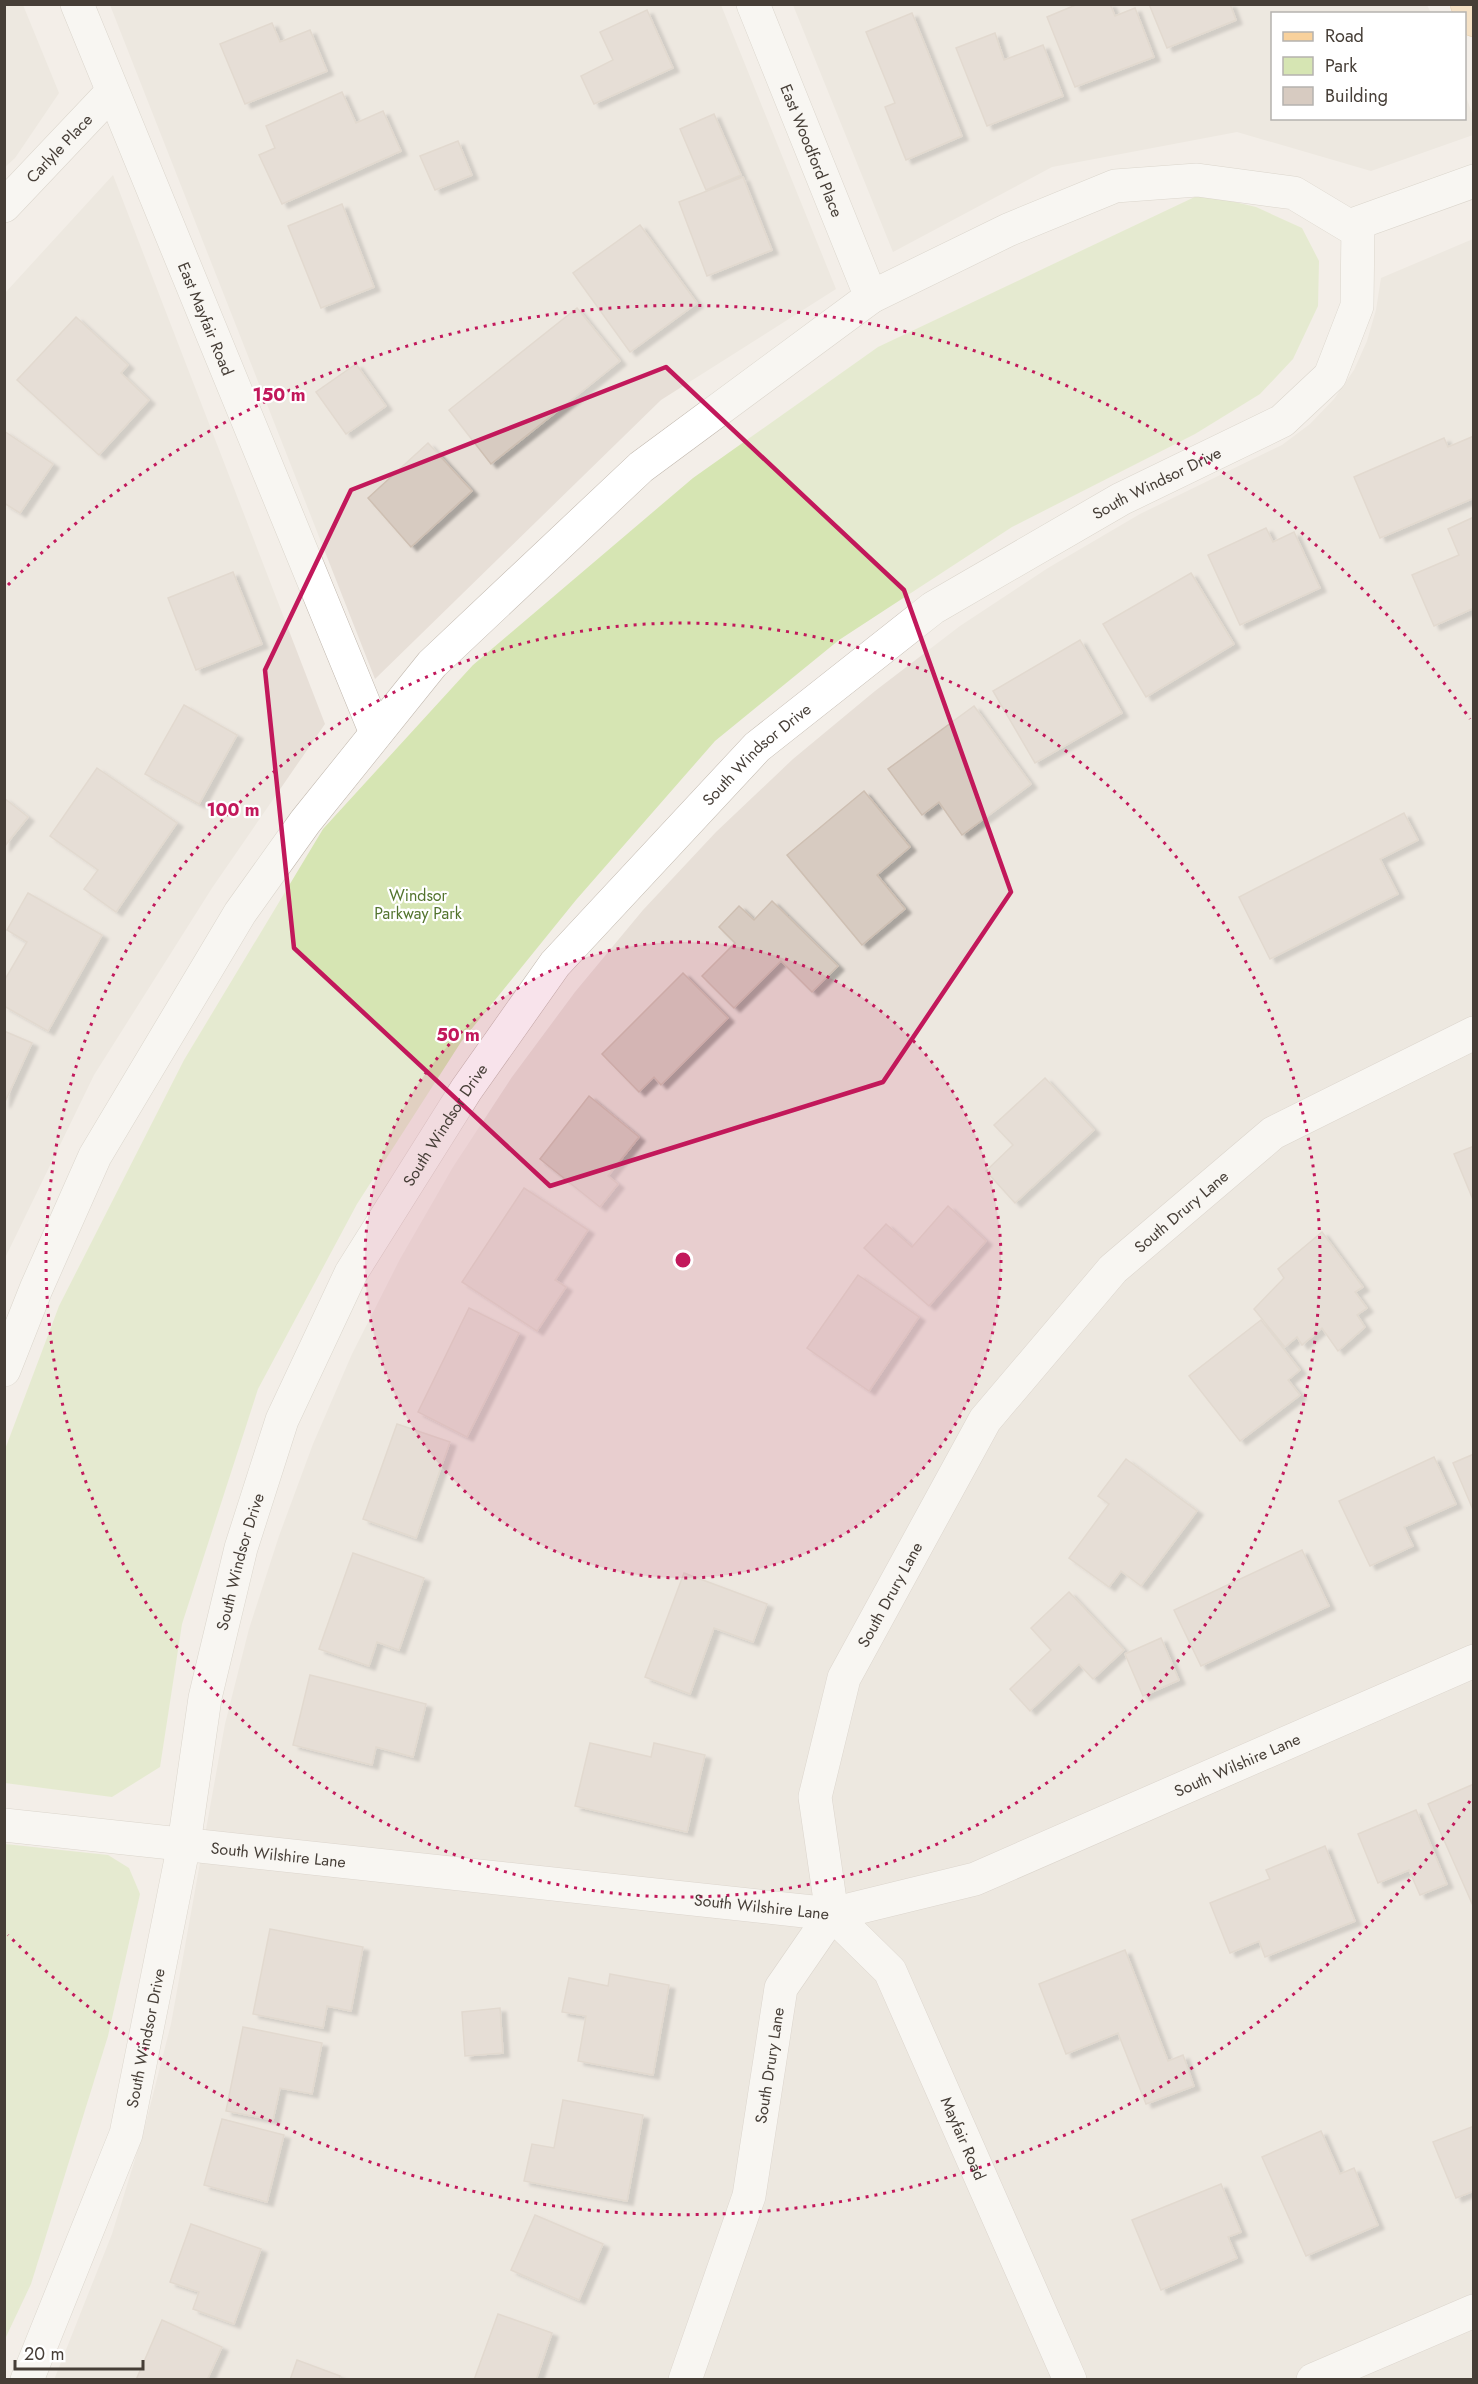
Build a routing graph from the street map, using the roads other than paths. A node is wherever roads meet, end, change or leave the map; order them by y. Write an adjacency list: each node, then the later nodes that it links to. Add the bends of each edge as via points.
1 (77, 4): 5 (street, East Mayfair Road)
2 (753, 4): 9 (street, East Woodford Place)
3 (1467, 4): 4 (main road)
4 (1473, 20)
5 (112, 92): 7 (street, Carlyle Place); 10 (street, East Mayfair Road)
6 (1473, 180): 8 (street)
7 (4, 206)
8 (1358, 224): 9 (street, via 1349,226 1294,193 1197,180 1115,186 1008,230); 15 (street, South Windsor Drive, via 1357,306 1330,376 1282,421 1121,499 933,608 757,747 555,964 466,1090 351,1272 282,1420 241,1548 206,1698)
9 (871, 297): 10 (street, via 641,467 432,664)
10 (376, 734): 12 (street, via 305,822 240,913 95,1156)
11 (1473, 1033): 16 (street, South Drury Lane, via 1273,1133 1113,1269 985,1420 844,1678 815,1797)
12 (4, 1370)
13 (1473, 1661): 16 (street, South Wilshire Lane, via 975,1879)
14 (4, 1825): 15 (street, South Wilshire Lane)
15 (184, 1844): 16 (street, South Wilshire Lane); 18 (street, South Windsor Drive, via 126,2134)
16 (832, 1914): 19 (street, South Drury Lane, via 782,1988 749,2196); 20 (street, Mayfair Road, via 890,1971)
17 (1473, 2311): 21 (street)
18 (27, 2379)
19 (685, 2379)
20 (1070, 2379)
21 (1313, 2379)

